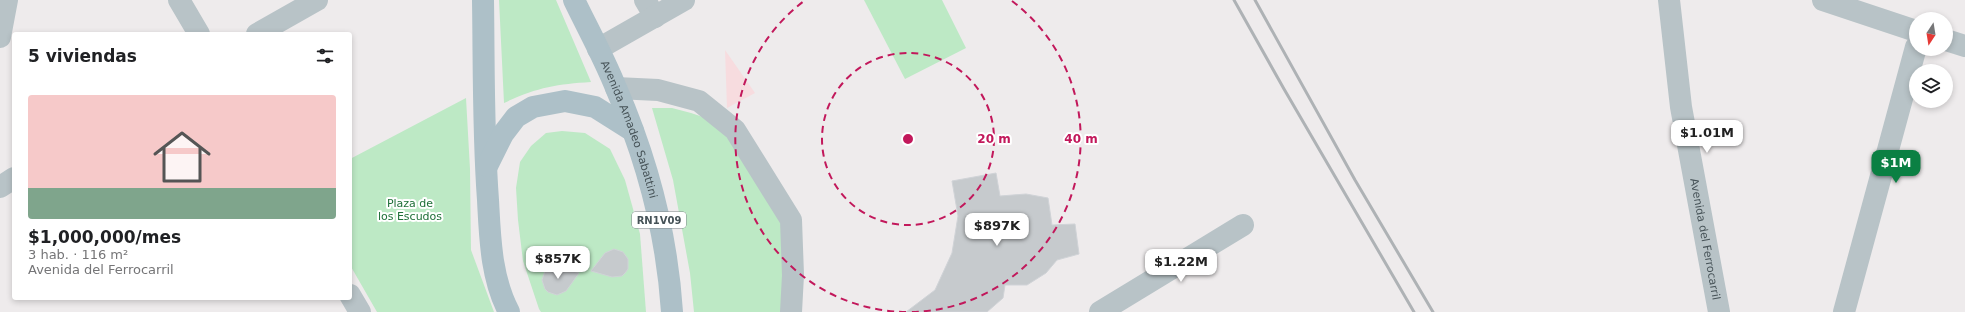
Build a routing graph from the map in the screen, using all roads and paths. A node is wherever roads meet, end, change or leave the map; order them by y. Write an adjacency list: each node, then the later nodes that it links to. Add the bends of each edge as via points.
1 (7, 0): 13 (street)
2 (179, 0): 11 (street)
3 (317, 0): 12 (street)
4 (483, 0): 20 (main road)
5 (574, 0): 16 (main road, Avenida Amadeo Sabattini / RN1V09)
6 (684, 0): 9 (street)
7 (1669, 0): 30 (street, Avenida del Ferrocarril, via 1681,107)
8 (1824, 0): 10 (street)
9 (650, 8): 16 (street)
10 (1909, 29)
11 (198, 32)
12 (261, 32)
13 (0, 37)
14 (1953, 42): 15 (street)
15 (1965, 46)
16 (598, 50): 18 (main road, Avenida Amadeo Sabattini / RN1V09)
17 (1914, 56): 31 (street)
18 (616, 88): 19 (main road, Avenida Amadeo Sabattini / RN1V09); 28 (street, via 658,90 699,101 735,130 791,220)
19 (633, 131): 20 (main road, via 594,106 565,101 533,107 516,117 503,134); 27 (main road, Avenida Amadeo Sabattini / RN1V09, via 664,239)
20 (486, 169): 26 (main road, via 495,270 501,297)
21 (12, 179): 22 (street)
22 (0, 187)
23 (1244, 225): 29 (street)
24 (352, 298): 25 (street)
25 (360, 312)
26 (509, 312)
27 (672, 312)
28 (791, 312)
29 (1100, 312)
30 (1719, 312)
31 (1844, 312)

